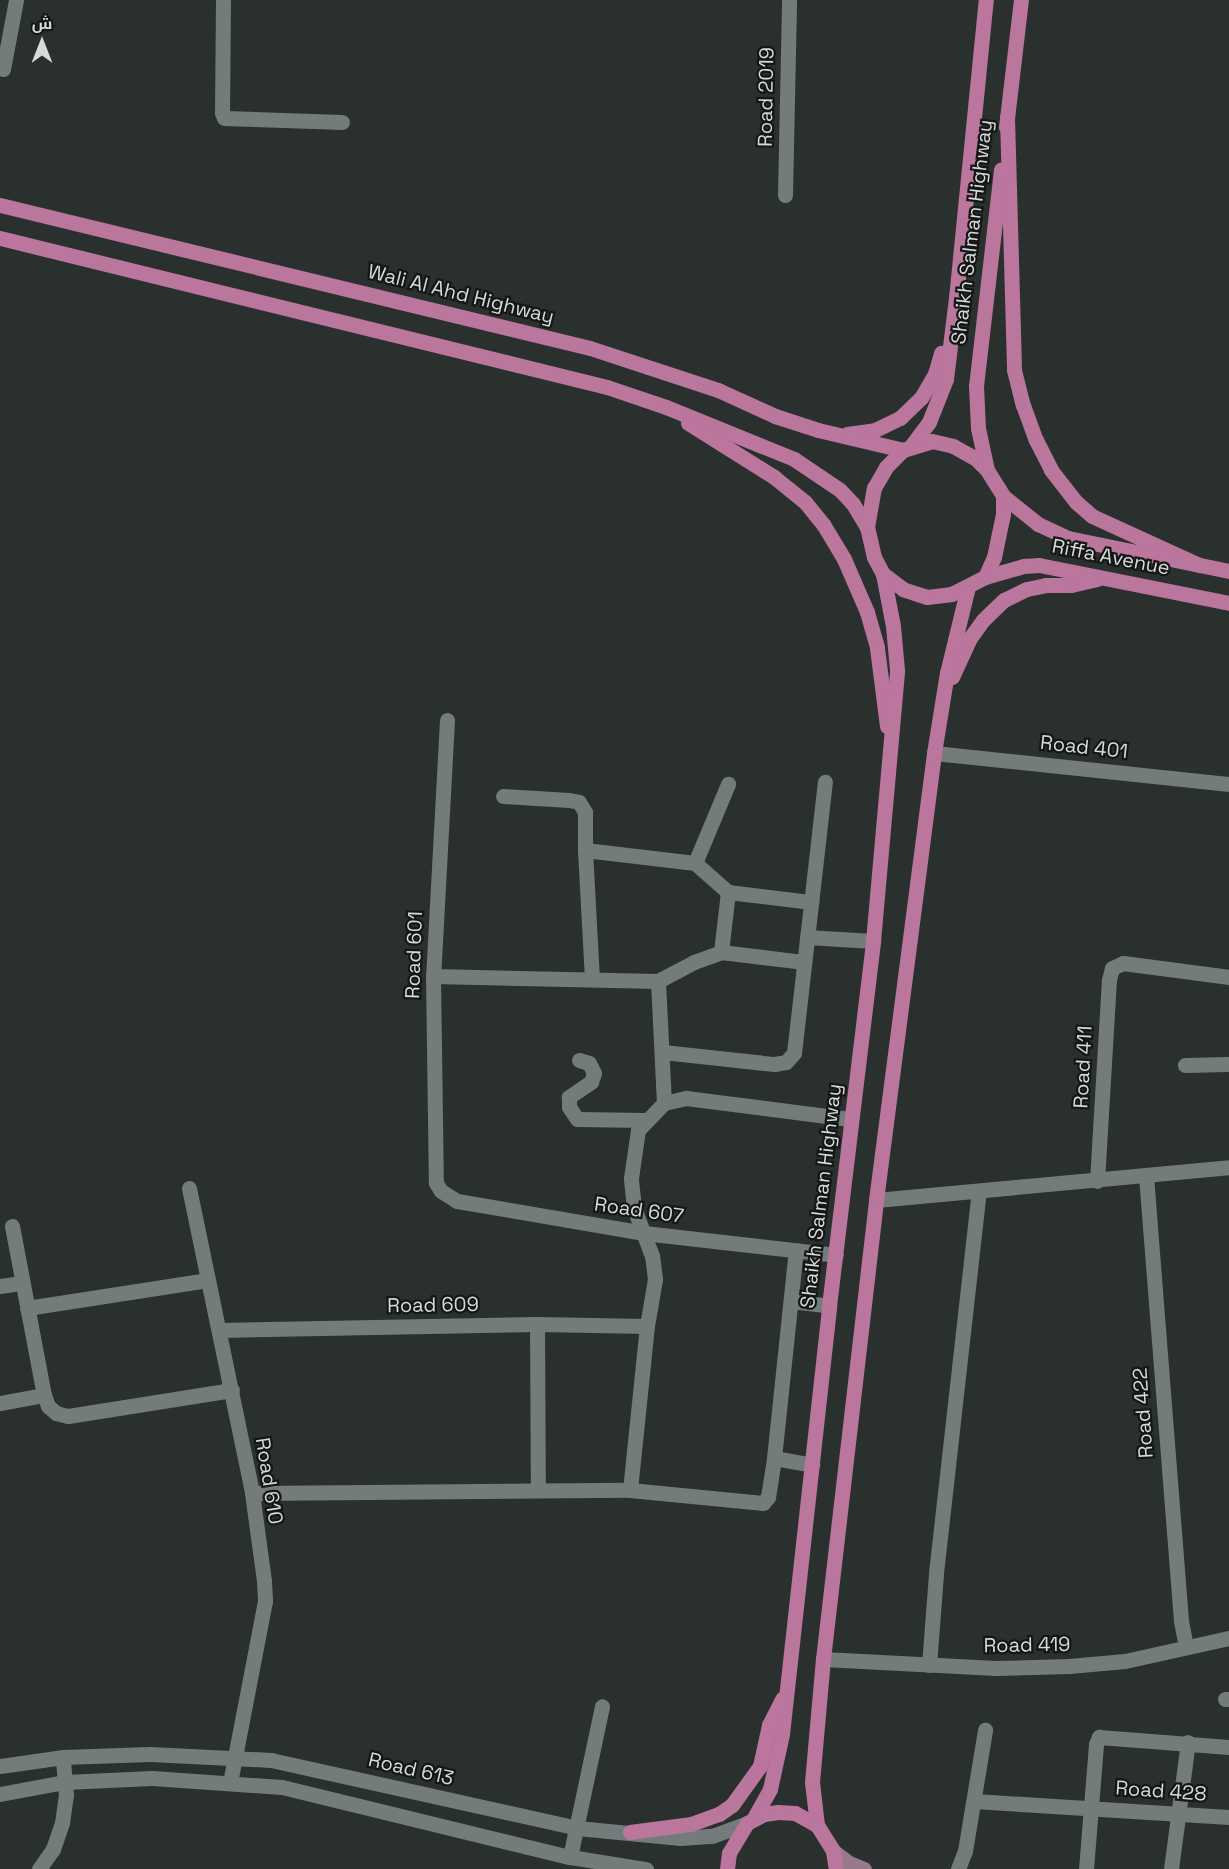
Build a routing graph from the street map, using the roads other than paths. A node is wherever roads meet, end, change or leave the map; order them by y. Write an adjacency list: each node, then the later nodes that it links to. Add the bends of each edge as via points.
1 (16, 0): 8 (street)
2 (223, 0): 10 (street, via 224,118)
3 (789, 0): 11 (street, Road 2019)
4 (976, 0): 7 (main road)
5 (986, 0): 7 (main road, Shaikh Salman Highway)
6 (1021, 0): 9 (main road, Shaikh Salman Highway)
7 (981, 36): 14 (main road, Shaikh Salman Highway)
8 (3, 69)
9 (1007, 117): 18 (main road, Shaikh Salman Highway, via 976,386 978,428); 21 (main road, via 1014,370 1036,440 1050,470 1092,516)
10 (342, 122)
11 (785, 195)
12 (0, 205): 16 (main road, Wali Al Ahd Highway, via 590,348 718,390 775,416)
13 (0, 238): 15 (main road, via 607,387)
14 (956, 298): 16 (main road, via 935,374 921,398 900,418 875,430 847,434); 17 (main road, Shaikh Salman Highway, via 942,394 929,422)
15 (666, 407): 20 (main road, via 794,459 840,490); 30 (main road, via 774,477 805,502 823,524 844,559 867,612 877,648)
16 (819, 430): 17 (main road, Wali Al Ahd Highway)
17 (907, 448): 18 (main road, via 943,442 976,459); 20 (main road, via 886,467 874,488)
18 (987, 470): 19 (main road)
19 (1003, 496): 21 (main road, Riffa Avenue, via 1038,524 1068,538); 24 (main road, via 1000,536)
20 (867, 527): 23 (main road, via 874,557)
21 (1199, 565): 22 (main road, Riffa Avenue)
22 (1229, 571)
23 (883, 574): 26 (main road, via 903,589 927,597 952,594); 30 (main road, Shaikh Salman Highway, via 897,670)
24 (984, 577): 25 (main road, Riffa Avenue, via 1039,565); 26 (main road)
25 (1099, 579): 27 (main road, Riffa Avenue, via 1160,587); 28 (main road, via 1027,589 1004,600 970,638)
26 (968, 587): 28 (main road)
27 (1229, 603)
28 (943, 696): 31 (main road)
29 (447, 720): 44 (street, Road 601)
30 (891, 748): 41 (main road, Shaikh Salman Highway)
31 (934, 753): 34 (street, Road 401); 61 (main road)
32 (825, 782): 39 (street)
33 (728, 784): 37 (street)
34 (1229, 784)
35 (502, 796): 36 (street, via 579,802 585,812)
36 (585, 850): 37 (street); 46 (street)
37 (695, 863): 38 (street)
38 (728, 892): 39 (street); 42 (street)
39 (811, 902): 40 (street)
40 (807, 937): 41 (street); 43 (street)
41 (873, 941): 53 (main road, Shaikh Salman Highway)
42 (721, 952): 43 (street); 47 (street)
43 (804, 962): 48 (street, via 794,1053 786,1062)
44 (433, 976): 46 (street); 59 (street, Road 601, via 436,1183)
45 (1229, 977): 57 (street, Road 411, via 1123,963 1112,968)
46 (592, 978): 47 (street)
47 (658, 981): 48 (street)
48 (663, 1052): 52 (street)
49 (579, 1060): 54 (street, via 589,1063 594,1073 591,1082 569,1097 569,1107 577,1119)
50 (1229, 1064): 51 (street)
51 (1185, 1065)
52 (664, 1103): 53 (street, via 686,1098); 54 (street)
53 (850, 1119): 65 (main road, Shaikh Salman Highway)
54 (646, 1120): 63 (street, via 638,1130 631,1178 634,1208)
55 (1229, 1167): 56 (street)
56 (1146, 1176): 57 (street); 84 (street, Road 422)
57 (1097, 1181): 60 (street)
58 (189, 1188): 66 (street, Road 610)
59 (441, 1191): 63 (street, Road 607, via 457,1201)
60 (979, 1192): 61 (street); 86 (street)
61 (876, 1200): 85 (main road)
62 (12, 1226): 67 (street)
63 (644, 1233): 64 (street, Road 607); 73 (street, via 655,1279)
64 (796, 1250): 65 (street, Road 607); 69 (street)
65 (836, 1255): 70 (main road, Shaikh Salman Highway)
66 (208, 1280): 71 (street); 74 (street, Road 610)
67 (22, 1283): 68 (street); 71 (street)
68 (0, 1286)
69 (791, 1301): 70 (street); 78 (street)
70 (829, 1306): 79 (main road, Shaikh Salman Highway)
71 (27, 1308): 76 (street)
72 (537, 1324): 73 (street, Road 609); 74 (street, Road 609); 80 (street)
73 (647, 1326): 81 (street)
74 (220, 1330): 75 (street, Road 610)
75 (232, 1390): 76 (street, via 68,1416 56,1413); 82 (street, Road 610)
76 (44, 1395): 77 (street)
77 (0, 1403)
78 (774, 1458): 79 (street); 81 (street, via 768,1497 763,1503)
79 (812, 1465): 87 (main road, Shaikh Salman Highway)
80 (537, 1489): 81 (street); 82 (street)
81 (630, 1490)
82 (252, 1493): 93 (street, Road 610, via 265,1601)
83 (1229, 1638): 84 (street, Road 419)
84 (1186, 1647): 86 (street, Road 419, via 1125,1661 1069,1666)
85 (823, 1659): 86 (street, Road 419); 103 (main road, via 812,1782)
86 (929, 1665)
87 (787, 1690): 102 (main road, Shaikh Salman Highway, via 770,1789); 105 (main road, via 769,1725 760,1766 732,1805 691,1824)
88 (602, 1706): 104 (street)
89 (985, 1730): 98 (street)
90 (1188, 1742): 91 (street); 99 (street, via 1099,1737); 100 (street)
91 (1229, 1747)
92 (63, 1756): 93 (street, Road 613, via 150,1754); 94 (street, Road 613); 95 (street)
93 (236, 1759): 96 (street, Road 610); 104 (street, Road 613, via 271,1760)
94 (0, 1766)
95 (65, 1782): 96 (street, via 152,1778); 97 (street); 108 (street, via 62,1823 53,1849)
96 (230, 1783): 107 (street, via 282,1787)
97 (0, 1794)
98 (974, 1801): 99 (street, Road 428); 113 (street)
99 (1091, 1807): 100 (street, Road 428); 114 (street, Road 428)
100 (1179, 1814): 101 (street, Road 428); 115 (street)
101 (1229, 1817)
102 (750, 1820): 103 (main road, via 778,1812 795,1813); 105 (street, Road 613, via 712,1836 681,1838); 110 (main road, Shaikh Salman Highway, via 729,1853)
103 (817, 1825): 106 (main road)
104 (577, 1828): 105 (street, Road 613); 107 (street)
105 (630, 1832)
106 (833, 1851): 111 (main road); 112 (street)
107 (570, 1857): 109 (street)
108 (39, 1869)
109 (646, 1869)
110 (727, 1869)
111 (836, 1869)
112 (864, 1869)
113 (958, 1869)
114 (1086, 1869)
115 (1171, 1869)

